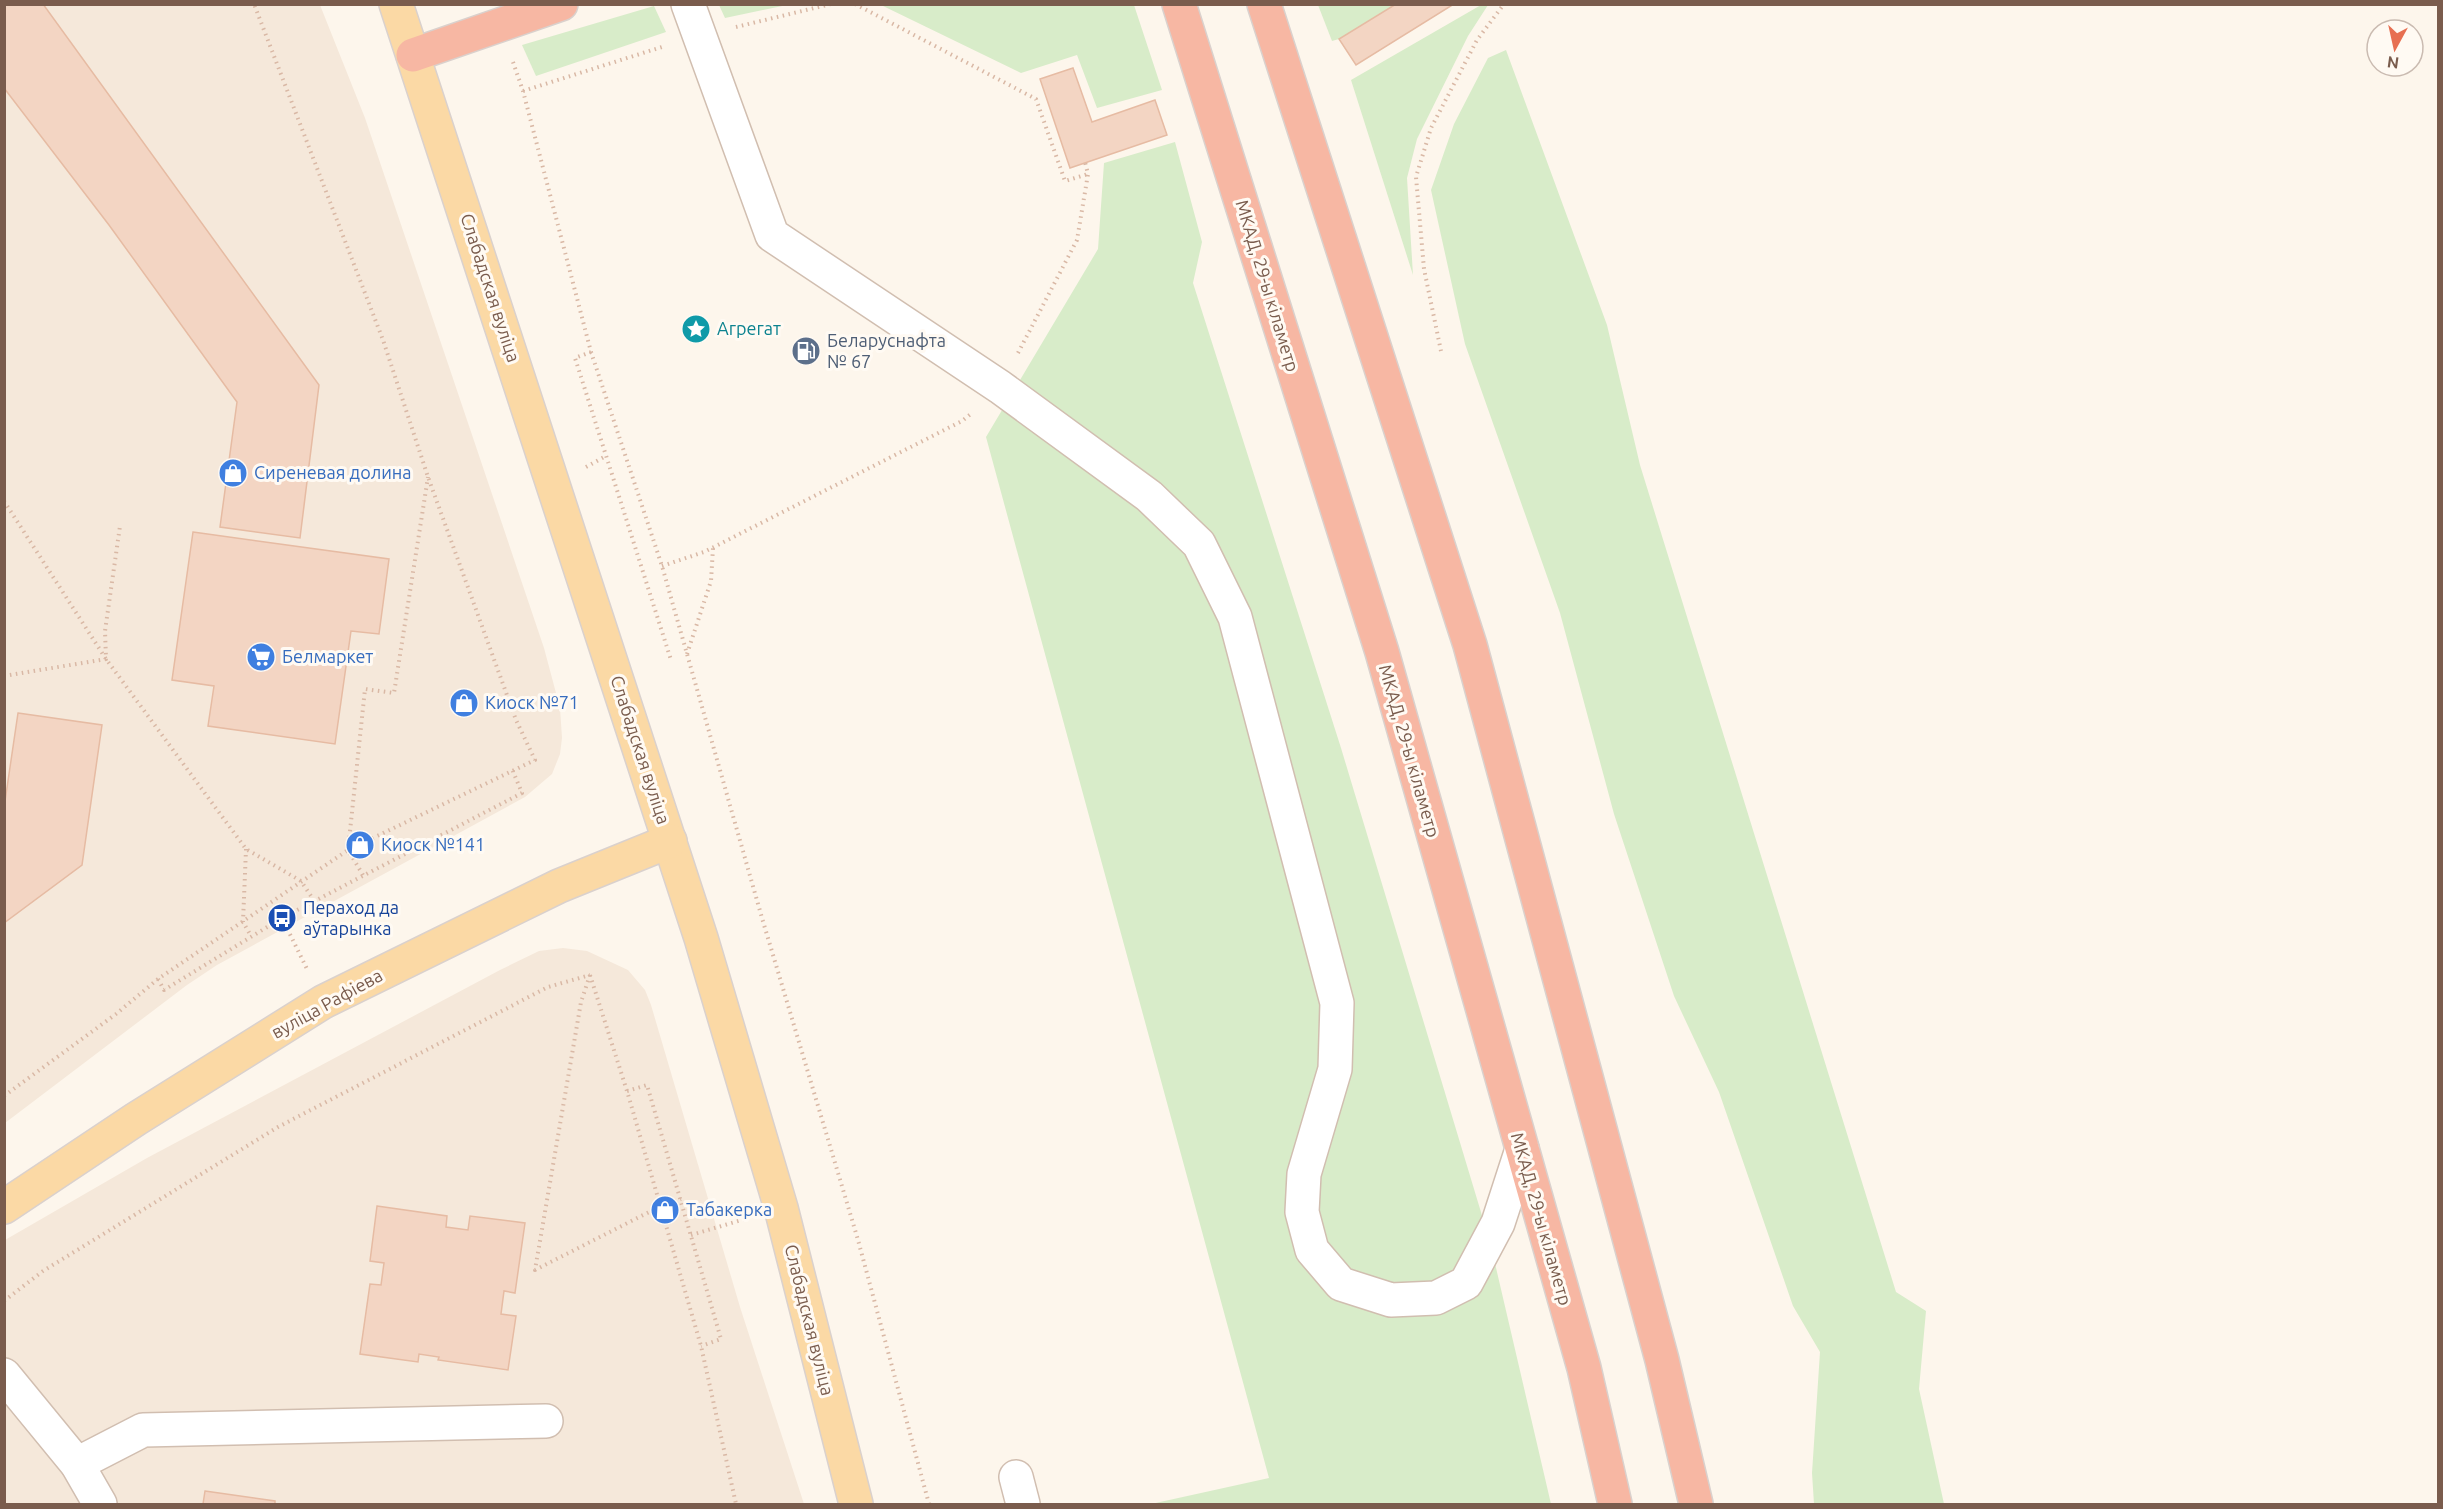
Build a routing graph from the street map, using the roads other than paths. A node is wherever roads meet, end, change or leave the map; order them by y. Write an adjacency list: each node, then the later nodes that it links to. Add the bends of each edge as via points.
1 (396, 4): 6 (main road, Слабадская вуліца)
2 (561, 4): 6 (highway)
3 (688, 4): 8 (lane, via 772,235 1009,394 1149,496 1199,544 1235,617 1337,1003 1335,1069 1304,1174 1302,1212 1312,1250 1341,1284 1391,1300 1436,1298 1466,1282 1490,1242)
4 (1179, 4): 8 (highway, МКАД, 29-ы кіламетр, via 1382,652)
5 (1264, 4): 16 (highway, via 1470,645 1659,1349)
6 (413, 55): 7 (main road, Слабадская вуліца)
7 (670, 841): 9 (main road, вуліца Рафіева, via 559,885 323,1002); 14 (main road, Слабадская вуліца, via 781,1208)
8 (1522, 1149): 15 (highway, МКАД, 29-ы кіламетр, via 1584,1368)
9 (4, 1207)
10 (4, 1375): 12 (lane)
11 (546, 1421): 12 (lane, via 143,1430)
12 (76, 1464): 13 (lane)
13 (100, 1504)
14 (856, 1504)
15 (1615, 1504)
16 (1696, 1504)

